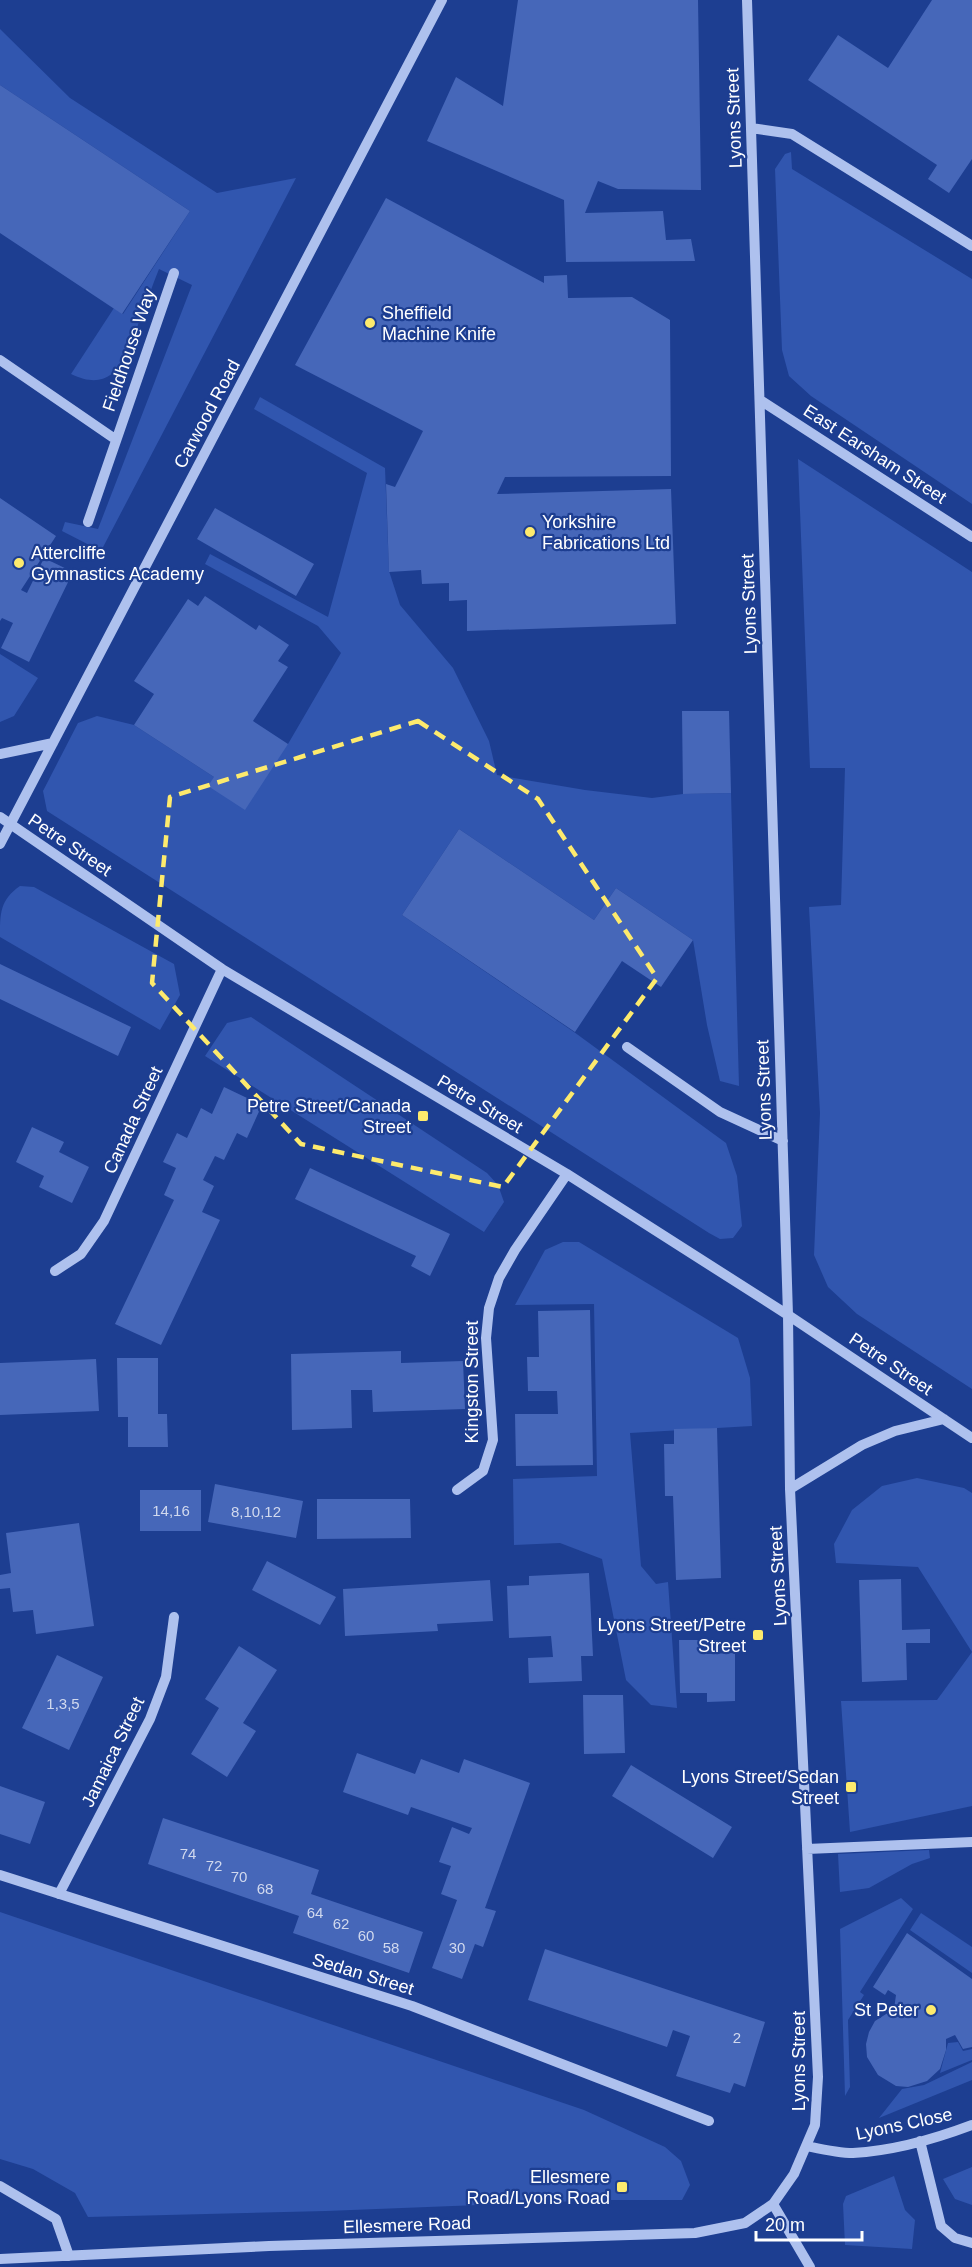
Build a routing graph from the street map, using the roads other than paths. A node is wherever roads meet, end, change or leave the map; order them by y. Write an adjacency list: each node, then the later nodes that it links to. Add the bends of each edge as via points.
1 (442, 0): 11 (street, Carwood Road)
2 (747, 0): 3 (street, Lyons Street)
3 (751, 128): 4 (street, via 792,134); 7 (street, Lyons Street)
4 (972, 246)
5 (174, 273): 8 (street, Fieldhouse Way)
6 (0, 360): 8 (street, Fieldhouse Way)
7 (760, 399): 10 (street, East Earsham Street); 18 (street, Lyons Street)
8 (115, 439): 9 (street, Fieldhouse Way)
9 (88, 522)
10 (972, 537)
11 (53, 743): 12 (street); 14 (street, Carwood Road)
12 (0, 754)
13 (0, 817): 14 (street, Petre Street)
14 (10, 825): 15 (street, Carwood Road); 16 (street, Petre Street)
15 (0, 844)
16 (222, 969): 19 (street, Petre Street); 20 (street, Canada Street, via 105,1221 81,1254)
17 (627, 1047): 18 (street, via 720,1112)
18 (783, 1141): 21 (street, Lyons Street)
19 (567, 1174): 21 (street, Petre Street); 25 (street, Kingston Street, via 499,1278 489,1308 486,1338 493,1440 483,1471)
20 (55, 1271)
21 (788, 1316): 22 (street, Petre Street); 24 (street, Lyons Street)
22 (944, 1419): 23 (street, Petre Street); 24 (street, Petre Street, via 895,1431 862,1445)
23 (972, 1438)
24 (790, 1489): 28 (street, Lyons Street)
25 (458, 1490)
26 (174, 1617): 30 (street, Jamaica Street, via 166,1677 150,1719)
27 (972, 1842): 28 (street)
28 (807, 1849): 34 (street, Lyons Street, via 818,2077 815,2125)
29 (0, 1875): 30 (street, Sedan Street)
30 (58, 1894): 31 (street, Sedan Street, via 412,2006)
31 (709, 2121)
32 (972, 2125): 33 (street, Lyons Close)
33 (920, 2141): 34 (street, Lyons Close, via 851,2153); 38 (street, via 941,2226 955,2238)
34 (807, 2146): 35 (street, Lyons Street)
35 (794, 2174): 37 (street, Ellesmere Road)
36 (0, 2186): 39 (street, via 56,2218)
37 (773, 2204): 39 (street, Ellesmere Road, via 745,2223 695,2233 281,2245); 41 (street)
38 (972, 2243)
39 (69, 2256): 40 (street, Ellesmere Road)
40 (0, 2259)
41 (810, 2267)

